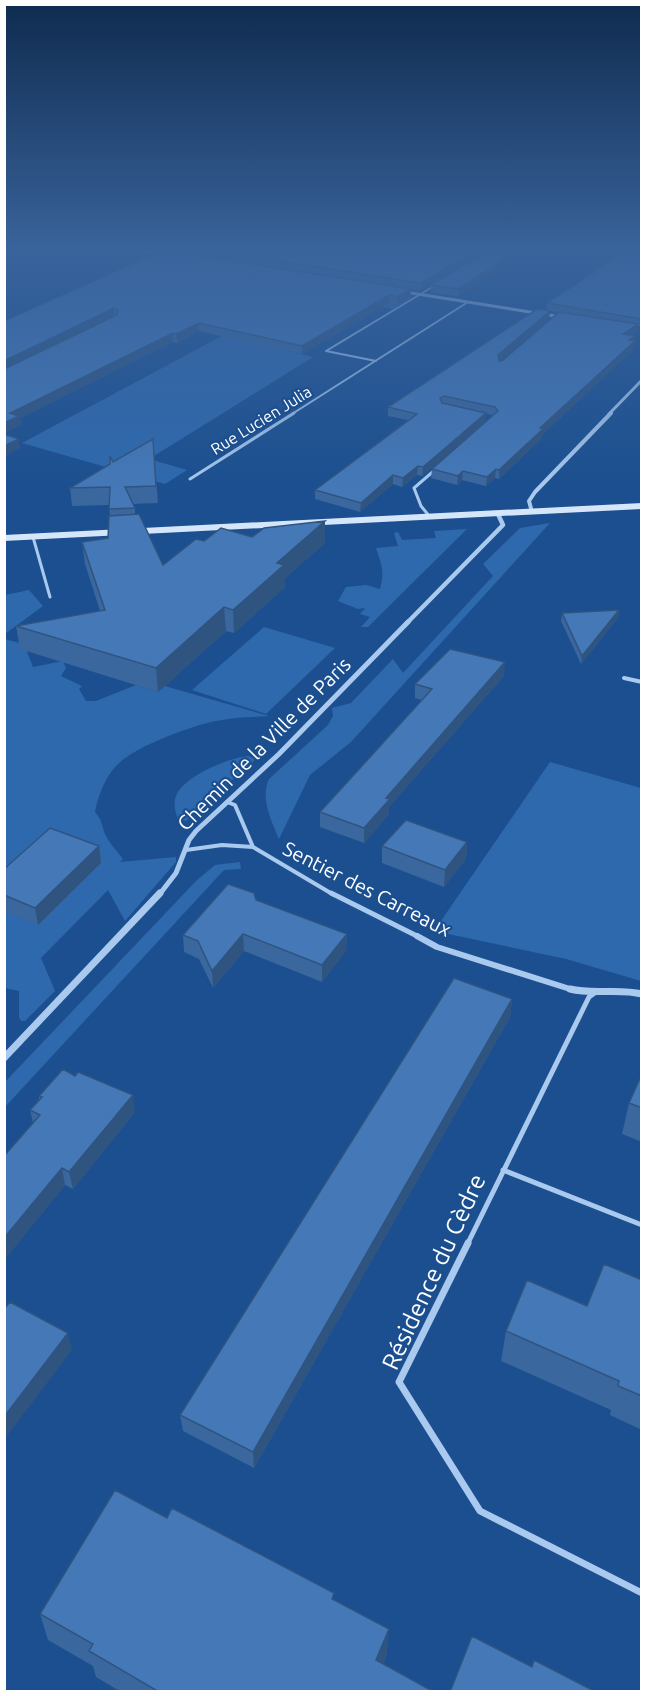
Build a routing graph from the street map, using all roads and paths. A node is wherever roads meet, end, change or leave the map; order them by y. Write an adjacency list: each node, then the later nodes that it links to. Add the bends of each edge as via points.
1 (361, 330): 3 (lane, via 326,351)
2 (424, 330): 3 (lane, Rue Lucien Julia)
3 (376, 361): 6 (lane, Rue Lucien Julia)
4 (642, 380): 8 (street, via 529,501)
5 (440, 465): 10 (lane, via 414,488)
6 (190, 479)
7 (642, 506): 8 (main road)
8 (532, 512): 9 (main road)
9 (498, 514): 10 (main road); 16 (street, Chemin de la Ville de Paris, via 503,525)
10 (430, 517): 11 (main road)
11 (33, 537): 12 (main road); 13 (lane)
12 (4, 538)
13 (50, 597)
14 (624, 678): 15 (lane)
15 (642, 682)
16 (227, 802): 17 (lane, via 235,806); 18 (street, Chemin de la Ville de Paris, via 196,831)
17 (254, 847): 18 (lane, via 222,845); 19 (lane, Sentier des Carreaux, via 321,888)
18 (186, 850): 23 (street, Chemin de la Ville de Paris, via 176,873 149,907)
19 (417, 936): 20 (street, Sentier des Carreaux, via 437,947)
20 (570, 989): 21 (street, Sentier des Carreaux)
21 (596, 991): 22 (street, Sentier des Carreaux, via 625,989); 24 (lane, Résidence du Cèdre)
22 (642, 994)
23 (4, 1058)
24 (503, 1170): 25 (lane, Résidence du Cèdre); 26 (lane, Résidence du Cèdre, via 399,1382 480,1511)
25 (642, 1225)
26 (642, 1593)

